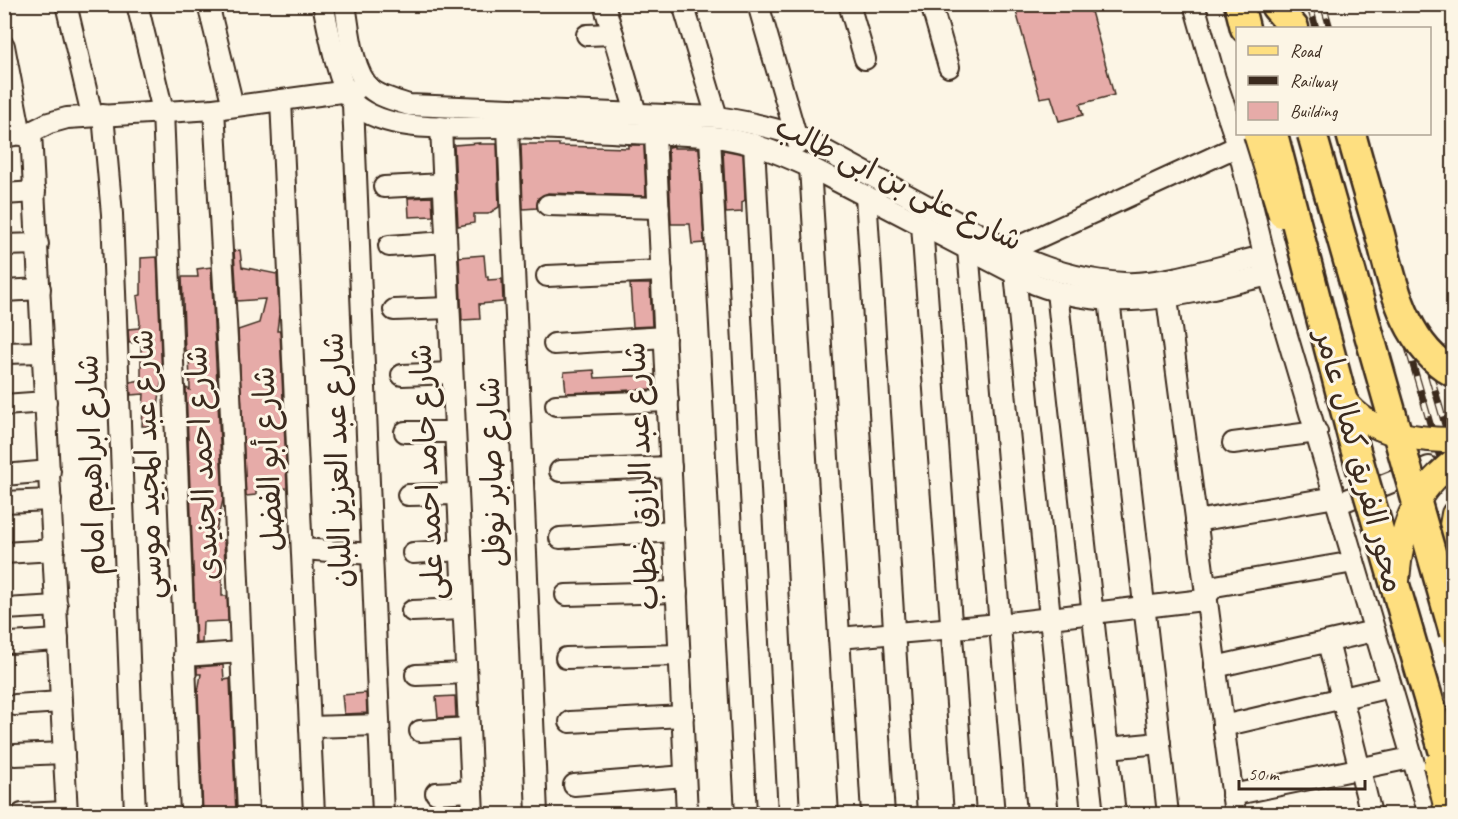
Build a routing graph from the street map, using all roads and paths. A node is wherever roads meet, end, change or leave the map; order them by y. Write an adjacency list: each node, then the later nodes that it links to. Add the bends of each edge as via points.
1 (66, 4): 27 (street, شارع ابراهيم امام)
2 (137, 4): 25 (street, شارع عبد المجيد موسي)
3 (208, 4): 24 (street, شارع احمد الجنيدى)
4 (323, 4): 22 (street)
5 (345, 4): 21 (street, via 357,65)
6 (604, 4): 16 (street)
7 (683, 4): 28 (street)
8 (758, 4): 34 (street)
9 (849, 4): 19 (street)
10 (931, 4): 20 (street)
11 (1194, 4): 29 (street, via 1215,78)
12 (1239, 4): 14 (highway)
13 (1278, 13): 15 (highway)
14 (1245, 27)
15 (1293, 27)
16 (613, 34): 17 (street); 26 (street)
17 (587, 35)
18 (4, 46): 33 (street)
19 (865, 59)
20 (949, 67)
21 (370, 88): 22 (street); 26 (street, شارع على بن ابى طالب, via 409,105)
22 (349, 98): 23 (street); 30 (street, شارع على بن ابى طالب, via 376,116 395,122); 104 (street, شارع عبد العزيز اللبان)
23 (281, 100): 24 (street); 99 (street, شارع أبو الفضل)
24 (224, 108): 25 (street); 126 (street, شارع احمد الجنيدى)
25 (163, 111): 27 (street); 128 (street, شارع عبد المجيد موسي)
26 (636, 113): 28 (street, شارع على بن ابى طالب)
27 (97, 115): 33 (street, via 58,120); 158 (street, شارع ابراهيم امام, via 112,214)
28 (717, 117): 34 (street, شارع على بن ابى طالب)
29 (1236, 119)
30 (441, 127): 31 (street, شارع على بن ابى طالب); 42 (street, شارع حامد احمد على)
31 (508, 127): 32 (street, شارع على بن ابى طالب); 164 (street, شارع صابر نوفل)
32 (656, 134): 38 (street, شارع على بن ابى طالب); 48 (street, شارع عبد الرازق خطاب)
33 (19, 135): 44 (street)
34 (796, 135): 41 (street); 55 (street, شارع على بن ابى طالب)
35 (1273, 135): 152 (highway, محور الفريق كمال عامر, bridge, via 1354,448)
36 (1312, 135): 121 (highway, محور الفريق كمال عامر, bridge)
37 (1351, 135): 73 (highway, bridge, via 1403,312 1424,348)
38 (710, 137): 40 (street, شارع على بن ابى طالب); 166 (street)
39 (1247, 140): 55 (street); 56 (street); 82 (main road, bridge, via 1326,363 1343,399 1372,425 1387,431 1411,438)
40 (754, 144): 41 (street, شارع على بن ابى طالب); 167 (street)
41 (806, 165): 46 (street, شارع على بن ابى طالب); 122 (street)
42 (444, 184): 43 (street); 50 (street, شارع حامد احمد على)
43 (384, 187)
44 (35, 192): 45 (street); 51 (street)
45 (4, 194)
46 (866, 196): 49 (street, شارع على بن ابى طالب); 120 (street)
47 (548, 205): 48 (street)
48 (659, 208): 57 (street, شارع عبد الرازق خطاب)
49 (921, 225): 54 (street, شارع على بن ابى طالب); 118 (street)
50 (446, 242): 53 (street); 66 (street, شارع حامد احمد على)
51 (38, 244): 52 (street); 61 (street)
52 (4, 245)
53 (389, 246)
54 (968, 249): 58 (street, شارع على بن ابى طالب); 117 (street)
55 (1009, 251): 56 (street, شارع على بن ابى طالب, via 1062,273 1126,283)
56 (1264, 256): 60 (street)
57 (662, 271): 59 (street); 68 (street, شارع عبد الرازق خطاب)
58 (1015, 273): 63 (street, شارع على بن ابى طالب); 116 (street)
59 (548, 276)
60 (1269, 276): 64 (street, شارع على بن ابى طالب); 81 (street)
61 (40, 289): 62 (street); 70 (street)
62 (4, 291)
63 (1057, 292): 65 (street, شارع على بن ابى طالب); 115 (street)
64 (1167, 298): 65 (street, شارع على بن ابى طالب); 96 (street)
65 (1109, 299): 111 (street)
66 (450, 308): 67 (street); 72 (street, شارع حامد احمد على)
67 (394, 310)
68 (665, 337): 69 (street); 75 (street, شارع عبد الرازق خطاب)
69 (554, 344)
70 (43, 352): 71 (street); 76 (street)
71 (4, 353)
72 (453, 373): 74 (street); 80 (street, شارع حامد احمد على)
73 (1454, 374)
74 (402, 375)
75 (668, 401): 78 (street); 85 (street, شارع عبد الرازق خطاب)
76 (46, 402): 77 (street); 87 (street)
77 (4, 405)
78 (556, 405)
79 (405, 432): 80 (street)
80 (455, 432): 90 (street, شارع حامد احمد على)
81 (1317, 432): 83 (street, via 1292,442); 93 (street)
82 (1454, 440)
83 (1233, 443)
84 (1454, 461): 177 (main road, bridge, via 1432,480 1406,523 1396,581 1403,627)
85 (671, 467): 88 (street); 97 (street, شارع عبد الرازق خطاب)
86 (1429, 467): 93 (street)
87 (50, 471): 89 (street); 92 (street)
88 (560, 471)
89 (4, 475)
90 (458, 494): 91 (street); 101 (street, شارع حامد احمد على)
91 (408, 495)
92 (51, 500): 94 (street); 100 (street)
93 (1336, 500): 96 (street); 105 (street)
94 (4, 502)
95 (1454, 514): 106 (main road, via 1449,543)
96 (1196, 520): 109 (street)
97 (674, 531): 98 (street); 107 (street, شارع عبد الرازق خطاب)
98 (560, 538)
99 (302, 549): 104 (street); 141 (street, شارع أبو الفضل)
100 (54, 550): 102 (street); 110 (street)
101 (461, 550): 103 (street); 113 (street, شارع حامد احمد على)
102 (4, 553)
103 (413, 553)
104 (371, 554): 139 (street, شارع عبد العزيز اللبان)
105 (1354, 562): 109 (street, via 1215,586); 119 (street)
106 (1454, 576)
107 (677, 592): 108 (street); 127 (street, شارع عبد الرازق خطاب)
108 (566, 595)
109 (1206, 598): 111 (street); 130 (street)
110 (57, 606): 112 (street); 123 (street)
111 (1144, 606): 115 (street); 144 (street)
112 (5, 609)
113 (464, 609): 114 (street); 131 (street, شارع حامد احمد على)
114 (412, 611)
115 (1093, 613): 116 (street); 145 (street)
116 (1050, 618): 117 (street); 172 (street)
117 (1000, 624): 118 (street); 171 (street)
118 (951, 628): 120 (street); 170 (street)
119 (1374, 631): 124 (street); 133 (street)
120 (894, 633): 122 (street); 169 (street)
121 (1454, 633)
122 (839, 638): 168 (street)
123 (58, 640): 125 (street); 135 (street)
124 (1328, 642): 130 (street); 134 (street)
125 (11, 643)
126 (241, 652): 128 (street); 160 (street, شارع احمد الجنيدى)
127 (680, 655): 129 (street); 137 (street, شارع عبد الرازق خطاب)
128 (184, 656): 159 (street, شارع عبد المجيد موسي)
129 (566, 658)
130 (1215, 667): 140 (street)
131 (466, 673): 132 (street); 142 (street, شارع حامد احمد على)
132 (416, 675)
133 (1390, 687): 134 (street); 148 (street)
134 (1342, 698): 140 (street); 149 (street)
135 (62, 702): 136 (street); 146 (street)
136 (15, 705)
137 (683, 716): 138 (street); 150 (street, شارع عبد الرازق خطاب)
138 (570, 722)
139 (379, 724): 141 (street); 162 (street, شارع عبد العزيز اللبان)
140 (1223, 726): 155 (street)
141 (310, 727): 161 (street, شارع أبو الفضل)
142 (469, 728): 143 (street); 153 (street, شارع حامد احمد على)
143 (420, 731)
144 (1160, 743): 145 (street); 174 (street)
145 (1108, 748): 173 (street)
146 (64, 753): 147 (street); 156 (street)
147 (15, 755)
148 (1411, 758): 149 (street); 176 (street)
149 (1359, 769): 155 (street); 175 (street)
150 (685, 776): 151 (street); 165 (street, شارع عبد الرازق خطاب)
151 (574, 784)
152 (1454, 787)
153 (472, 791): 154 (street); 163 (street, شارع حامد احمد على)
154 (436, 793)
155 (1234, 805)
156 (67, 813): 157 (street)
157 (22, 814)
158 (135, 814)
159 (191, 814)
160 (248, 814)
161 (314, 814)
162 (383, 814)
163 (473, 814)
164 (537, 814)
165 (687, 814)
166 (746, 814)
167 (789, 814)
168 (850, 814)
169 (906, 814)
170 (965, 814)
171 (1016, 814)
172 (1070, 814)
173 (1115, 814)
174 (1168, 814)
175 (1371, 814)
176 (1429, 814)
177 (1448, 814)

